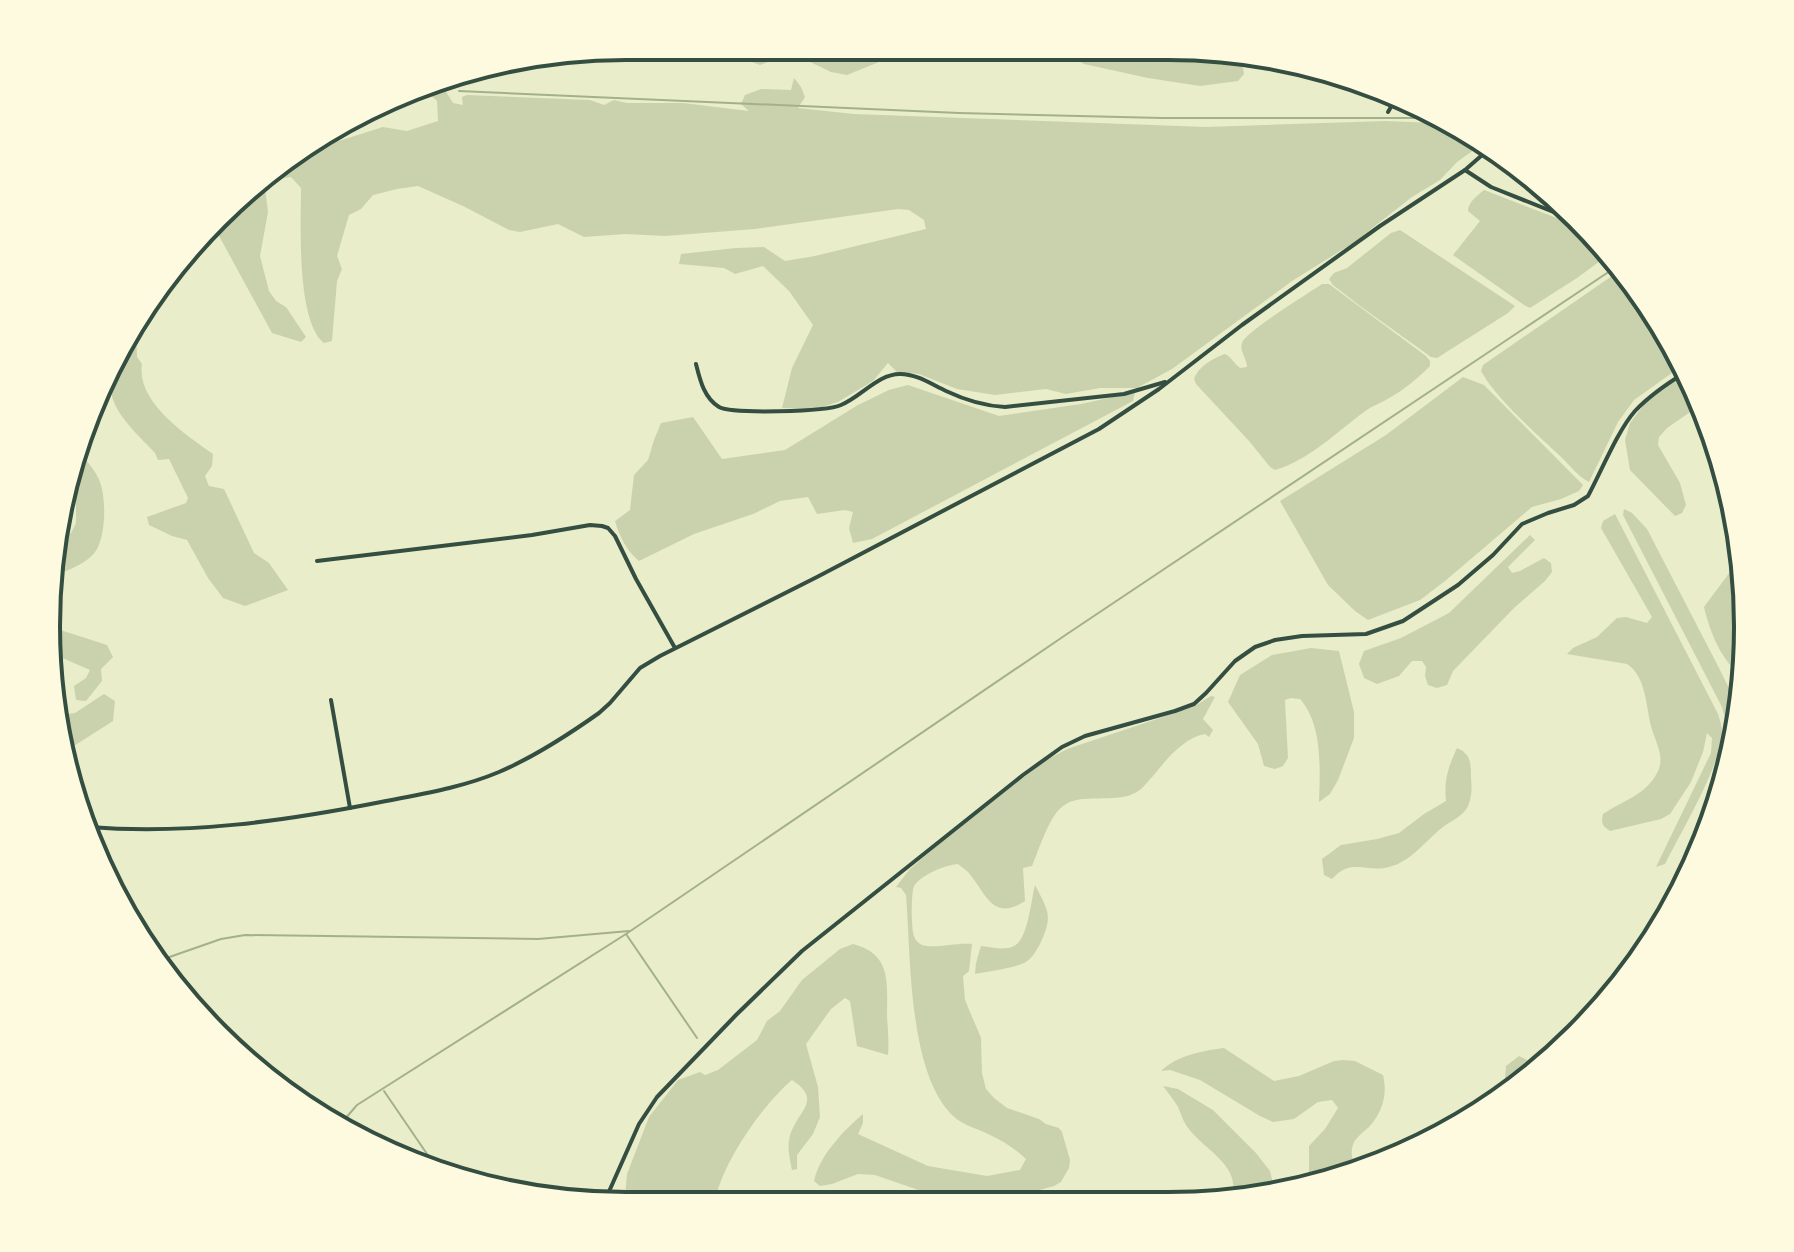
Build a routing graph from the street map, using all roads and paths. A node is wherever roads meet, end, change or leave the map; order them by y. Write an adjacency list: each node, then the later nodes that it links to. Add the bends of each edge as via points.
1 (1392, 106): 2 (street)
2 (1388, 112)
3 (1482, 155): 4 (street)
4 (1465, 170): 5 (street, via 1491,187); 8 (street)
5 (1553, 212)
6 (696, 364): 8 (street, via 711,401 735,411 837,407 901,374 972,401 1005,407 1124,394)
7 (1677, 377): 14 (street, via 1625,424 1588,496 1522,524 1458,585 1417,613 1366,634 1302,636 1255,647 1194,704 1085,736 1023,775 812,942 736,1015 657,1097)
8 (1171, 380): 10 (street, via 1099,429)
9 (317, 561): 10 (street, via 602,526 615,536)
10 (675, 648): 12 (street, via 640,668 599,713 521,761 460,785)
11 (331, 700): 12 (street)
12 (350, 808): 13 (street, via 233,826)
13 (97, 828)
14 (609, 1192)

